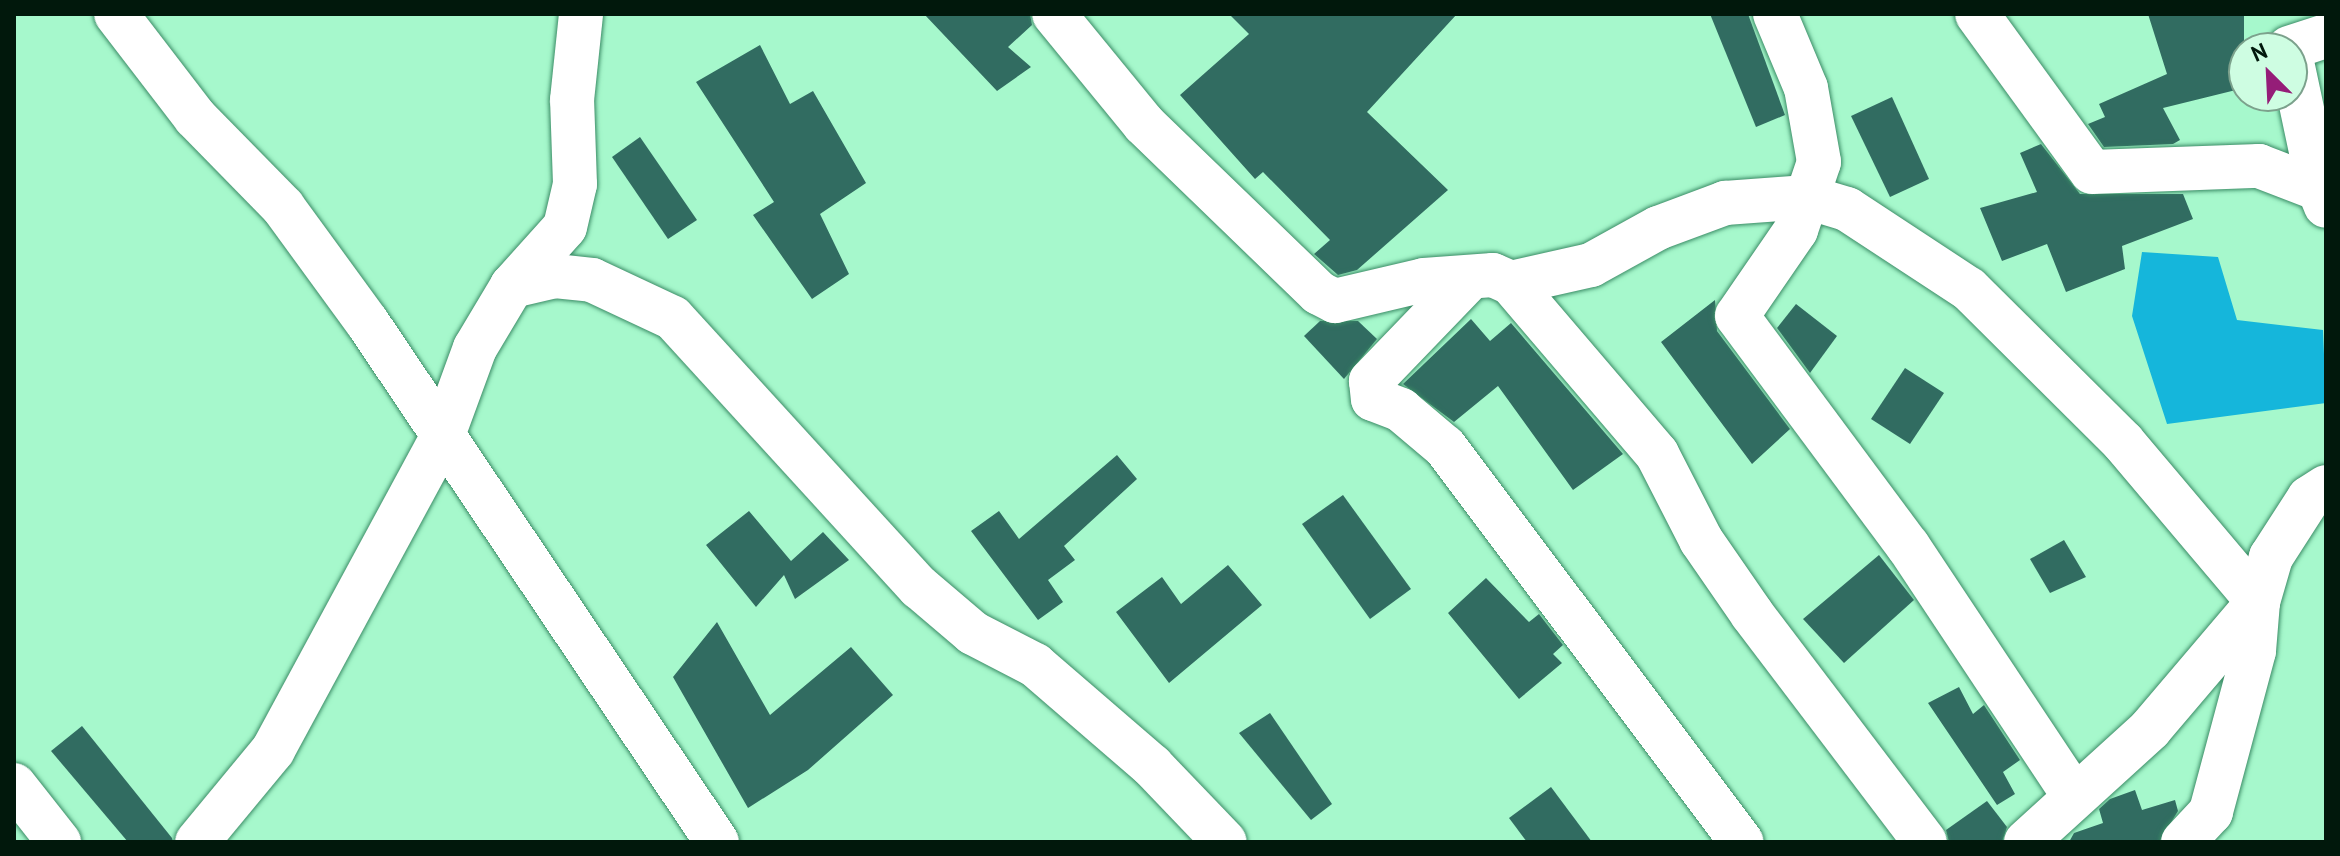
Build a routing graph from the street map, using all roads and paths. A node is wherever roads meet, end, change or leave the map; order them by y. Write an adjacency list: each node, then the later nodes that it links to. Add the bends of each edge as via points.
1 (116, 14): 11 (street, via 195,117 283,207)
2 (581, 14): 10 (street, via 572,208 565,227)
3 (1054, 14): 9 (street, via 1144,124 1319,293 1335,301)
4 (1775, 14): 7 (street, via 1816,127 1819,162)
5 (1977, 14): 8 (street, via 2092,172 2259,166)
6 (2303, 112): 8 (street)
7 (1807, 197): 9 (street, via 1725,203 1658,228 1591,265); 13 (street, via 1847,209 1969,289 2123,442); 15 (street, via 1796,230 1737,316 1908,546)
8 (2322, 198)
9 (1490, 280): 20 (street, via 1371,381 1373,399 1401,410 1445,447); 21 (street, via 1657,454 1743,602)
10 (512, 286): 11 (street, via 475,348); 19 (street, via 555,276 592,280 673,318 919,587 973,633 1035,665 1152,766)
11 (442, 438): 17 (street, via 273,750); 18 (street)
12 (2326, 487): 13 (street, via 2309,498 2271,557)
13 (2258, 602): 15 (street, via 2150,729); 23 (street, via 2259,625 2211,812)
14 (14, 785): 16 (street)
15 (2074, 796): 22 (street)
16 (59, 842)
17 (197, 842)
18 (717, 842)
19 (1225, 842)
20 (1742, 842)
21 (1925, 842)
22 (2026, 842)
23 (2183, 842)

